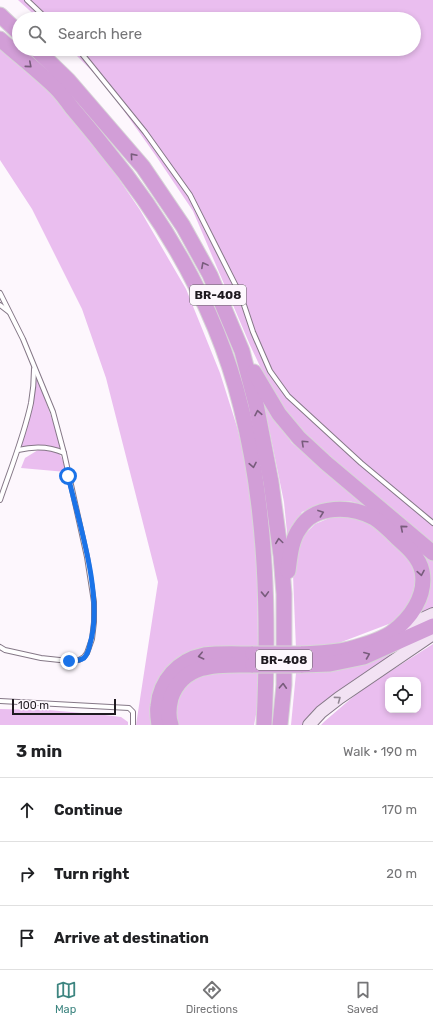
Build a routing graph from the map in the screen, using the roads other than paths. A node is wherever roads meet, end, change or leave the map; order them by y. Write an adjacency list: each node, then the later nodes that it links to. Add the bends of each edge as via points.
1 (27, 0): 2 (lane)
2 (40, 12)
3 (0, 15): 4 (highway)
4 (12, 26)
5 (0, 39): 6 (highway, BR-408, one-way to 6)
6 (12, 50)
7 (19, 56): 28 (highway, BR-408, one-way to 28, via 56,88 105,148 160,234 230,373 241,407 256,483 265,590)
8 (43, 56): 13 (highway, BR-408, one-way to 8, via 210,275 170,206 143,167 68,80)
9 (84, 56): 18 (lane, via 145,132 190,194 241,296 270,371 288,396)
10 (0, 293): 12 (lane)
11 (0, 305): 12 (lane)
12 (10, 313): 14 (lane)
13 (242, 351): 19 (highway, one-way to 13, via 299,438 278,414); 20 (highway, BR-408, one-way to 13, via 271,482 256,404)
14 (34, 368): 15 (lane, via 32,401); 16 (lane, via 53,412)
15 (18, 450): 16 (lane, via 37,446); 17 (lane)
16 (64, 453): 25 (lane, via 92,584 92,639 84,657 69,661 41,658)
17 (0, 500)
18 (433, 523)
19 (433, 553)
20 (284, 594): 23 (highway, one-way to 23, via 293,543 300,527 311,516 326,510 361,512 376,519 403,544 416,557 422,570 423,585 418,601 409,616); 35 (highway, BR-408, one-way to 20, via 284,685)
21 (433, 614): 23 (street)
22 (433, 626): 27 (highway, one-way to 22, via 330,664 364,657)
23 (391, 633): 27 (highway, via 348,650)
24 (433, 634): 36 (street, one-way to 24, via 339,698)
25 (0, 647)
26 (254, 659): 27 (highway, bridge); 31 (highway, one-way to 31, via 206,655 178,667 166,679 162,689 158,707); 32 (highway, via 197,669 184,678 174,691 169,705)
27 (301, 659)
28 (265, 687): 33 (highway); 34 (highway, BR-408)
29 (0, 702): 30 (lane, via 129,708 133,712)
30 (133, 725)
31 (159, 725)
32 (171, 725)
33 (257, 725)
34 (264, 725)
35 (280, 725)
36 (309, 725)

